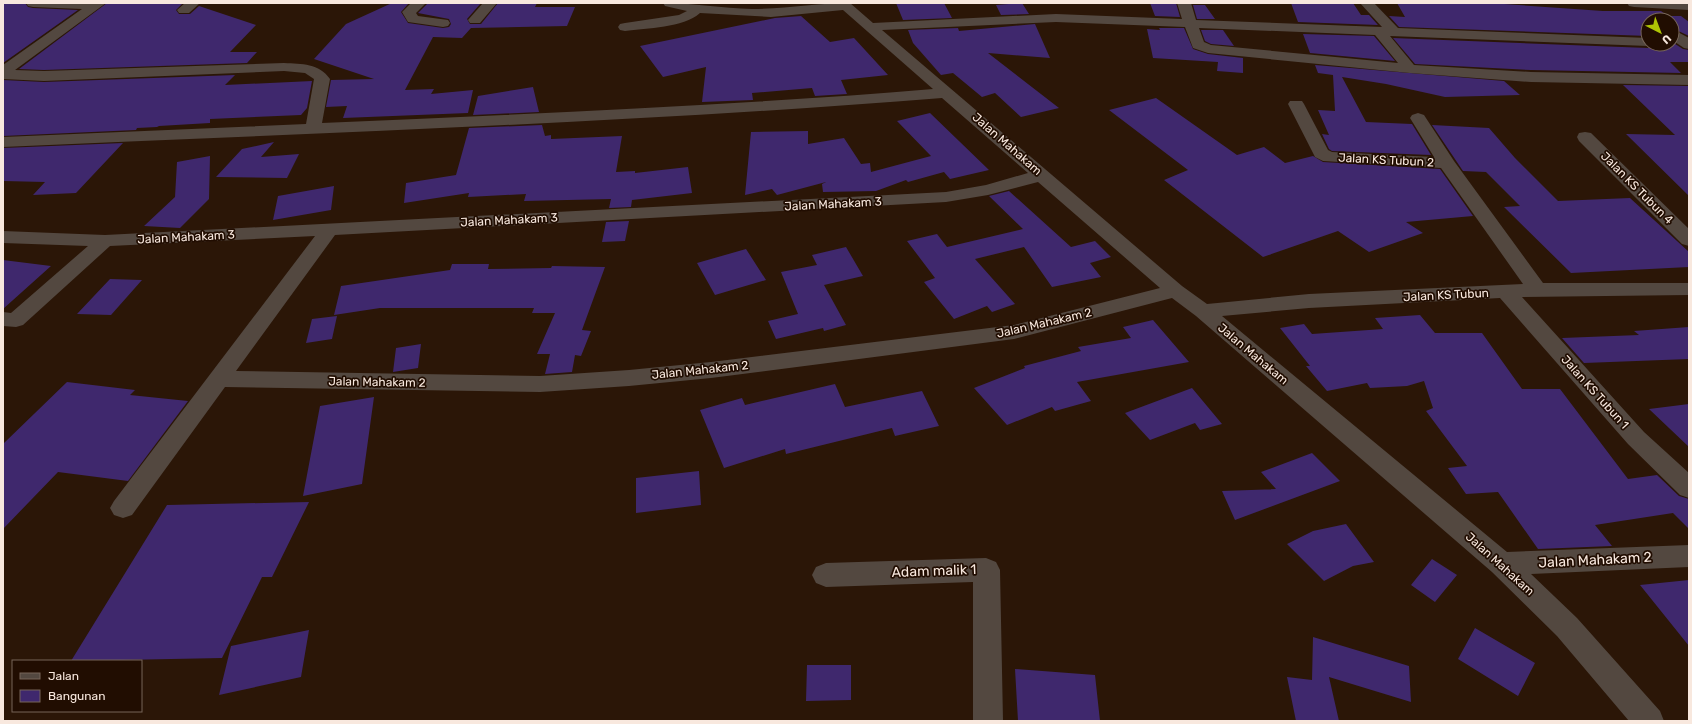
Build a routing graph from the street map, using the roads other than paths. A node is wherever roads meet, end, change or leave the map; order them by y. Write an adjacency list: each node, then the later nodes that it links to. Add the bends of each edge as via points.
1 (33, 3): 10 (street)
2 (419, 3): 17 (street, via 409,12 413,19)
3 (490, 3): 15 (street)
4 (670, 3): 5 (street)
5 (673, 3): 13 (street)
6 (1184, 3): 16 (street)
7 (1367, 3): 20 (street)
8 (1626, 3): 14 (street)
9 (1634, 3): 12 (street)
10 (98, 4): 23 (street)
11 (843, 4): 13 (street, via 822,10 742,12); 19 (street, Jalan Mahakam)
12 (1689, 6)
13 (697, 9): 18 (street, via 682,19)
14 (1640, 12)
15 (475, 20)
16 (1192, 23): 19 (street, via 1056,18); 20 (street); 22 (street, via 1198,44 1208,49)
17 (443, 24)
18 (625, 27)
19 (868, 27): 25 (street, Jalan Mahakam)
20 (1386, 31): 21 (street); 22 (street)
21 (1640, 42)
22 (1410, 69): 24 (street, via 1531,77)
23 (3, 73): 28 (street, via 44,76 303,68 315,71 322,79)
24 (1689, 80)
25 (947, 93): 28 (street, via 652,113); 32 (street, Jalan Mahakam)
26 (1296, 104): 31 (street, Jalan KS Tubun 2, via 1321,152 1329,157)
27 (1418, 118): 31 (street)
28 (313, 128): 30 (street)
29 (1585, 137): 35 (street, Jalan KS Tubun 4)
30 (3, 142)
31 (1446, 163): 38 (street, Jalan KS Tubun 2)
32 (1042, 175): 33 (street, Jalan Mahakam 3, via 988,190 938,198); 39 (street, Jalan Mahakam)
33 (330, 230): 36 (street, Jalan Mahakam 3); 43 (street)
34 (3, 237): 36 (street, Jalan Mahakam 3)
35 (1689, 240)
36 (105, 241): 42 (street)
37 (1689, 289): 38 (street, Jalan KS Tubun)
38 (1537, 290): 40 (street, Jalan KS Tubun)
39 (1175, 291): 41 (street, Jalan Mahakam); 43 (street, Jalan Mahakam 2, via 1014,332 629,378 540,384)
40 (1506, 292): 41 (street, Jalan KS Tubun, via 1309,301); 44 (street, Jalan KS Tubun 1, via 1636,438)
41 (1203, 311): 47 (street, Jalan Mahakam)
42 (7, 323)
43 (218, 379): 45 (street)
44 (1689, 488)
45 (123, 508)
46 (1689, 556): 47 (street, Jalan Mahakam 2)
47 (1502, 564): 50 (street, Jalan Mahakam, via 1567,627)
48 (826, 575): 49 (street, Adam malik 1, via 986,570)
49 (988, 721)
50 (1649, 721)

